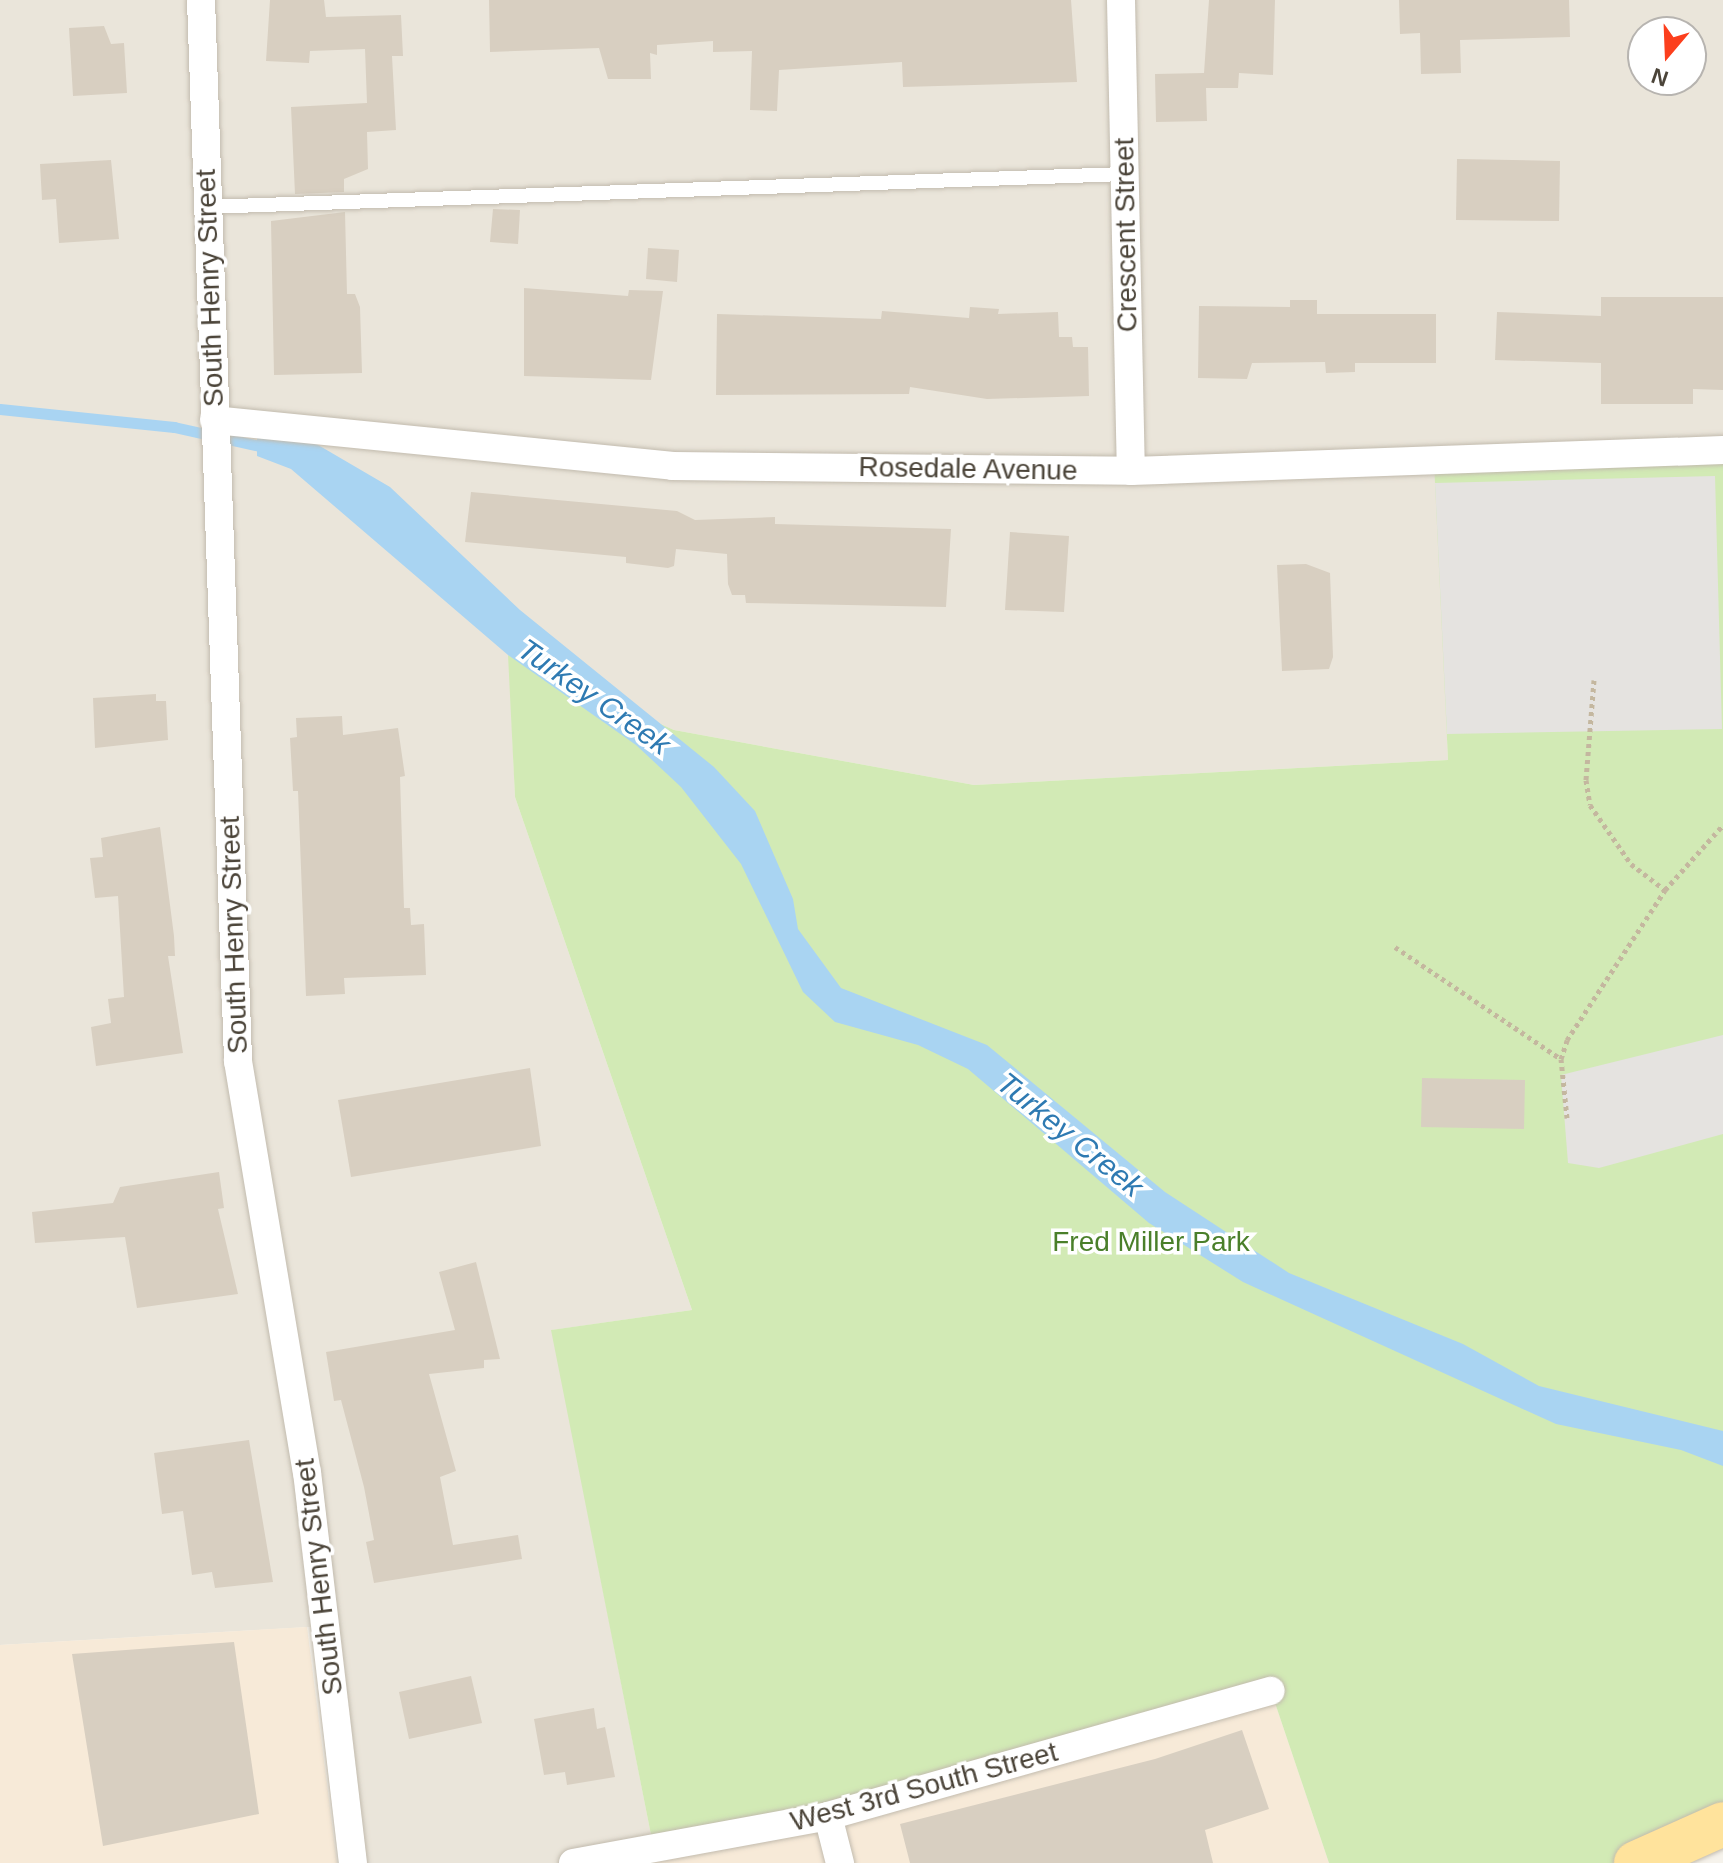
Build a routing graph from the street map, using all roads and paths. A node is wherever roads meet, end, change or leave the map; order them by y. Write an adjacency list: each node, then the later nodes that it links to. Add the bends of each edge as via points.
1 (201, 0): 4 (street, South Henry Street)
2 (1121, 0): 3 (street, Crescent Street)
3 (1125, 174): 4 (lane); 7 (street, Crescent Street)
4 (207, 207): 5 (street, South Henry Street)
5 (214, 420): 7 (street, Rosedale Avenue, via 672,466); 17 (street, South Henry Street, via 238,1061 307,1472)
6 (1723, 450): 7 (street, Rosedale Avenue)
7 (1131, 471)
8 (1594, 680): 10 (path, via 1586,780 1590,805 1631,864)
9 (1723, 825): 10 (path)
10 (1665, 890): 12 (path, via 1596,993)
11 (1395, 947): 12 (path)
12 (1561, 1059): 13 (path)
13 (1567, 1118)
14 (1271, 1691): 15 (street, West 3rd South Street)
15 (828, 1816): 18 (street, West 3rd South Street); 19 (street)
16 (1723, 1824): 20 (main road)
17 (353, 1863)
18 (573, 1863)
19 (840, 1863)
20 (1636, 1863)

